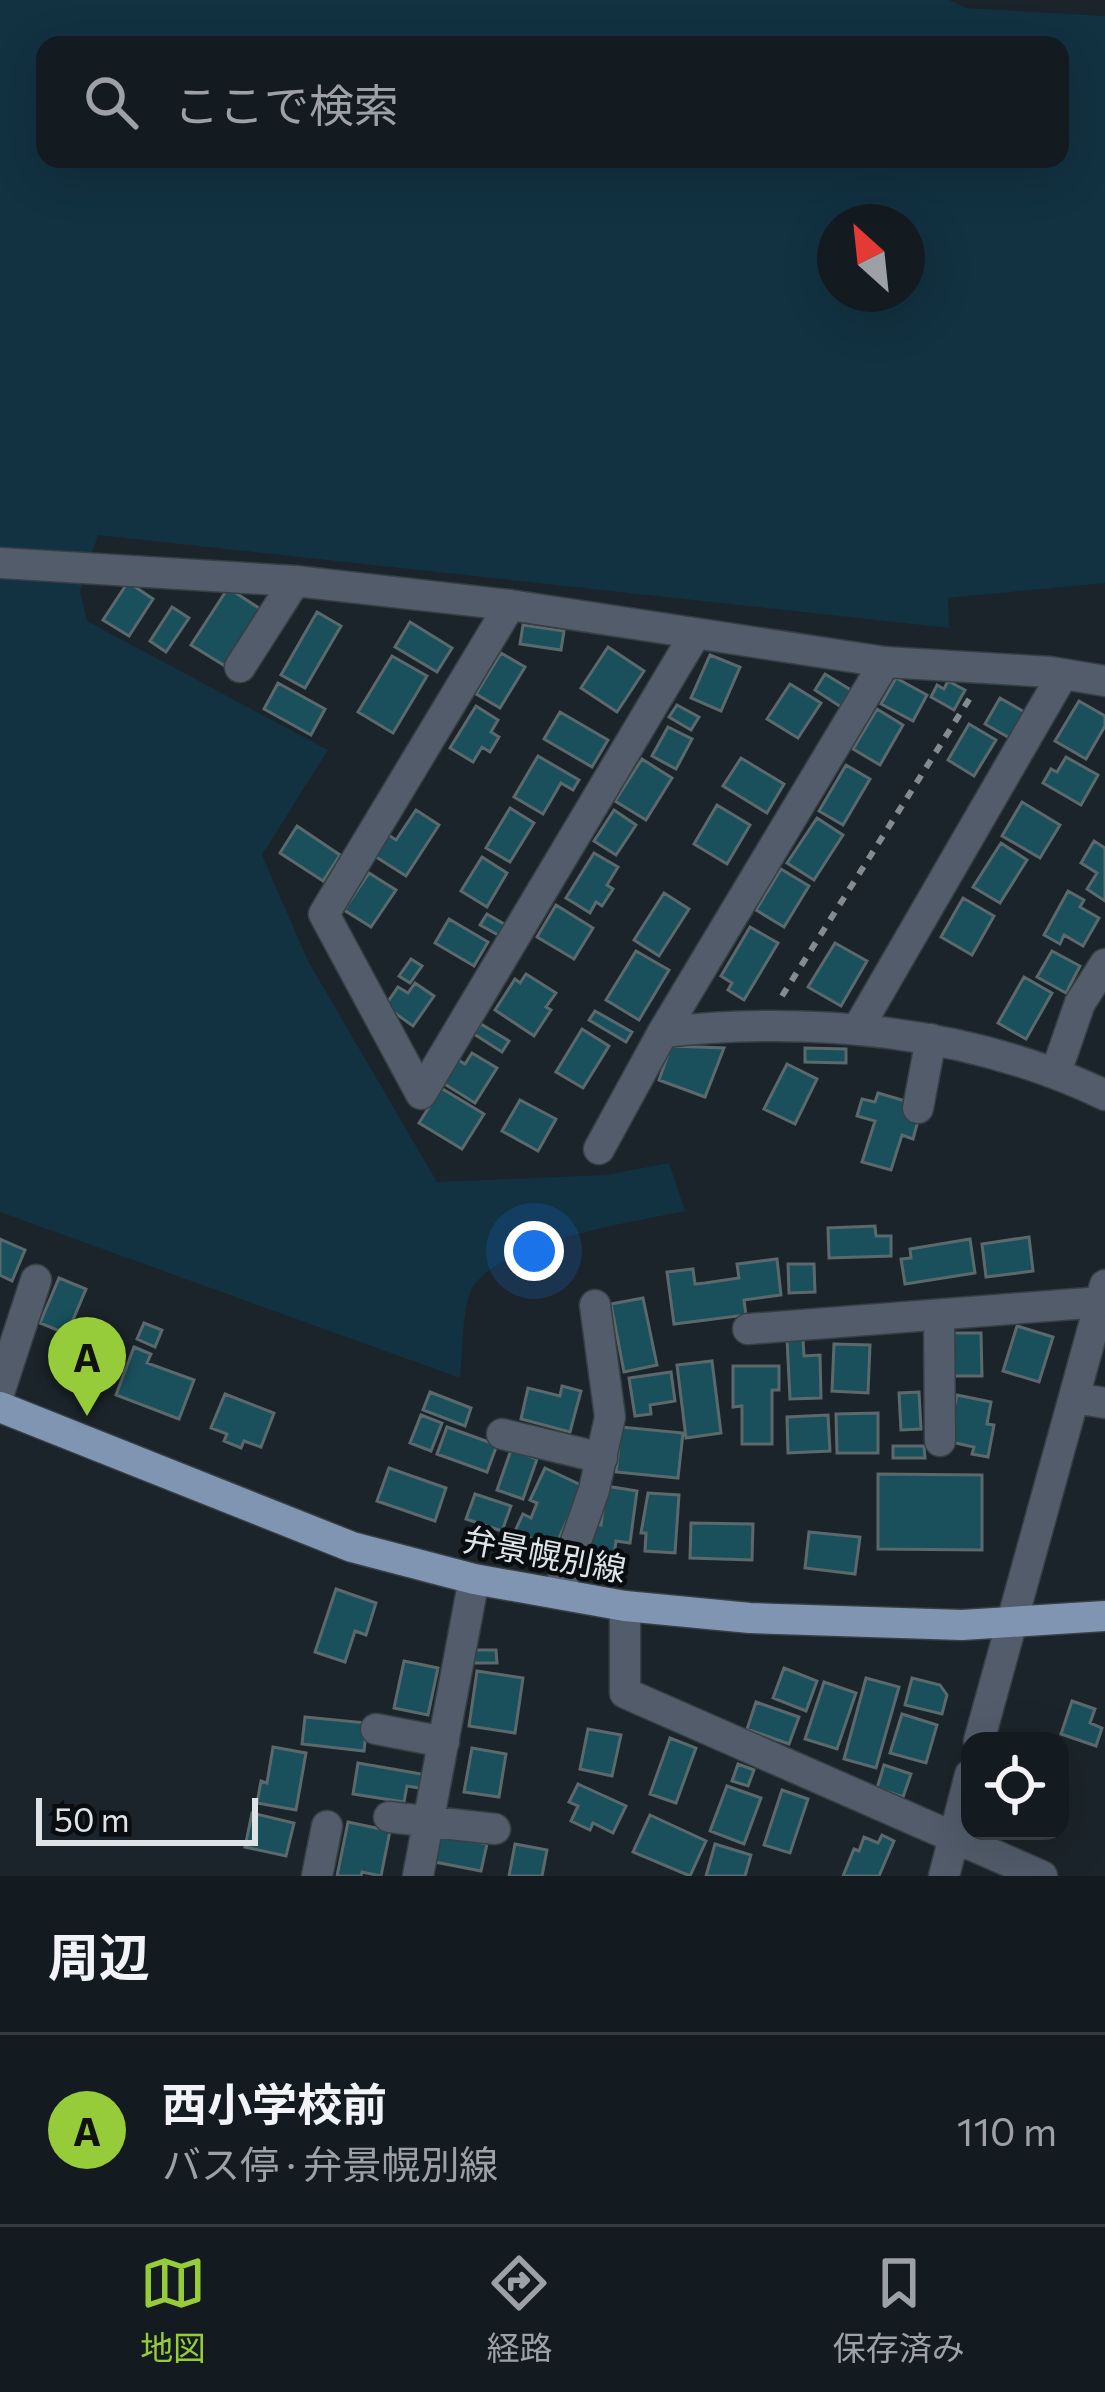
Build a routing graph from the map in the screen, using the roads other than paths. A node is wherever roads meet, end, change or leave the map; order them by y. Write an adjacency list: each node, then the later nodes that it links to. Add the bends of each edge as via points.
1 (0, 563): 2 (street)
2 (295, 581): 3 (street); 6 (street)
3 (510, 605): 4 (street); 4 (street, via 324,914 421,1094)
4 (694, 636): 5 (street)
5 (885, 662): 7 (street); 11 (street)
6 (240, 667)
7 (1063, 674): 8 (street); 10 (street)
8 (1105, 681)
9 (1105, 964): 13 (street, via 1080,1004)
10 (857, 1030): 11 (street, via 739,1023); 12 (street)
11 (663, 1032): 16 (street)
12 (931, 1039): 13 (street); 15 (street)
13 (1056, 1072): 14 (street)
14 (1105, 1095)
15 (919, 1108)
16 (599, 1149)
17 (36, 1280): 22 (street)
18 (1103, 1294): 20 (street); 23 (street)
19 (595, 1305): 27 (street, via 610,1417)
20 (939, 1315): 21 (street); 26 (street)
21 (748, 1329)
22 (0, 1390)
23 (1089, 1400): 32 (street)
24 (0, 1407): 28 (main road, 弁景幌別線, via 352,1547)
25 (502, 1434): 27 (street)
26 (940, 1441)
27 (602, 1458): 29 (street)
28 (474, 1579): 29 (main road, 弁景幌別線); 35 (street)
29 (558, 1593): 30 (main road, 弁景幌別線)
30 (625, 1606): 32 (main road, 弁景幌別線, via 750,1618); 41 (street, via 625,1693)
31 (1105, 1616): 32 (main road, 弁景幌別線)
32 (1011, 1621): 34 (street)
33 (376, 1729): 35 (street)
34 (981, 1732)
35 (444, 1742): 38 (street)
36 (961, 1809): 41 (street)
37 (388, 1817): 38 (street)
38 (430, 1821): 40 (street); 43 (street)
39 (327, 1826): 42 (street)
40 (495, 1829)
41 (953, 1839): 44 (street); 45 (street)
42 (317, 1876)
43 (418, 1876)
44 (944, 1876)
45 (1042, 1876)

